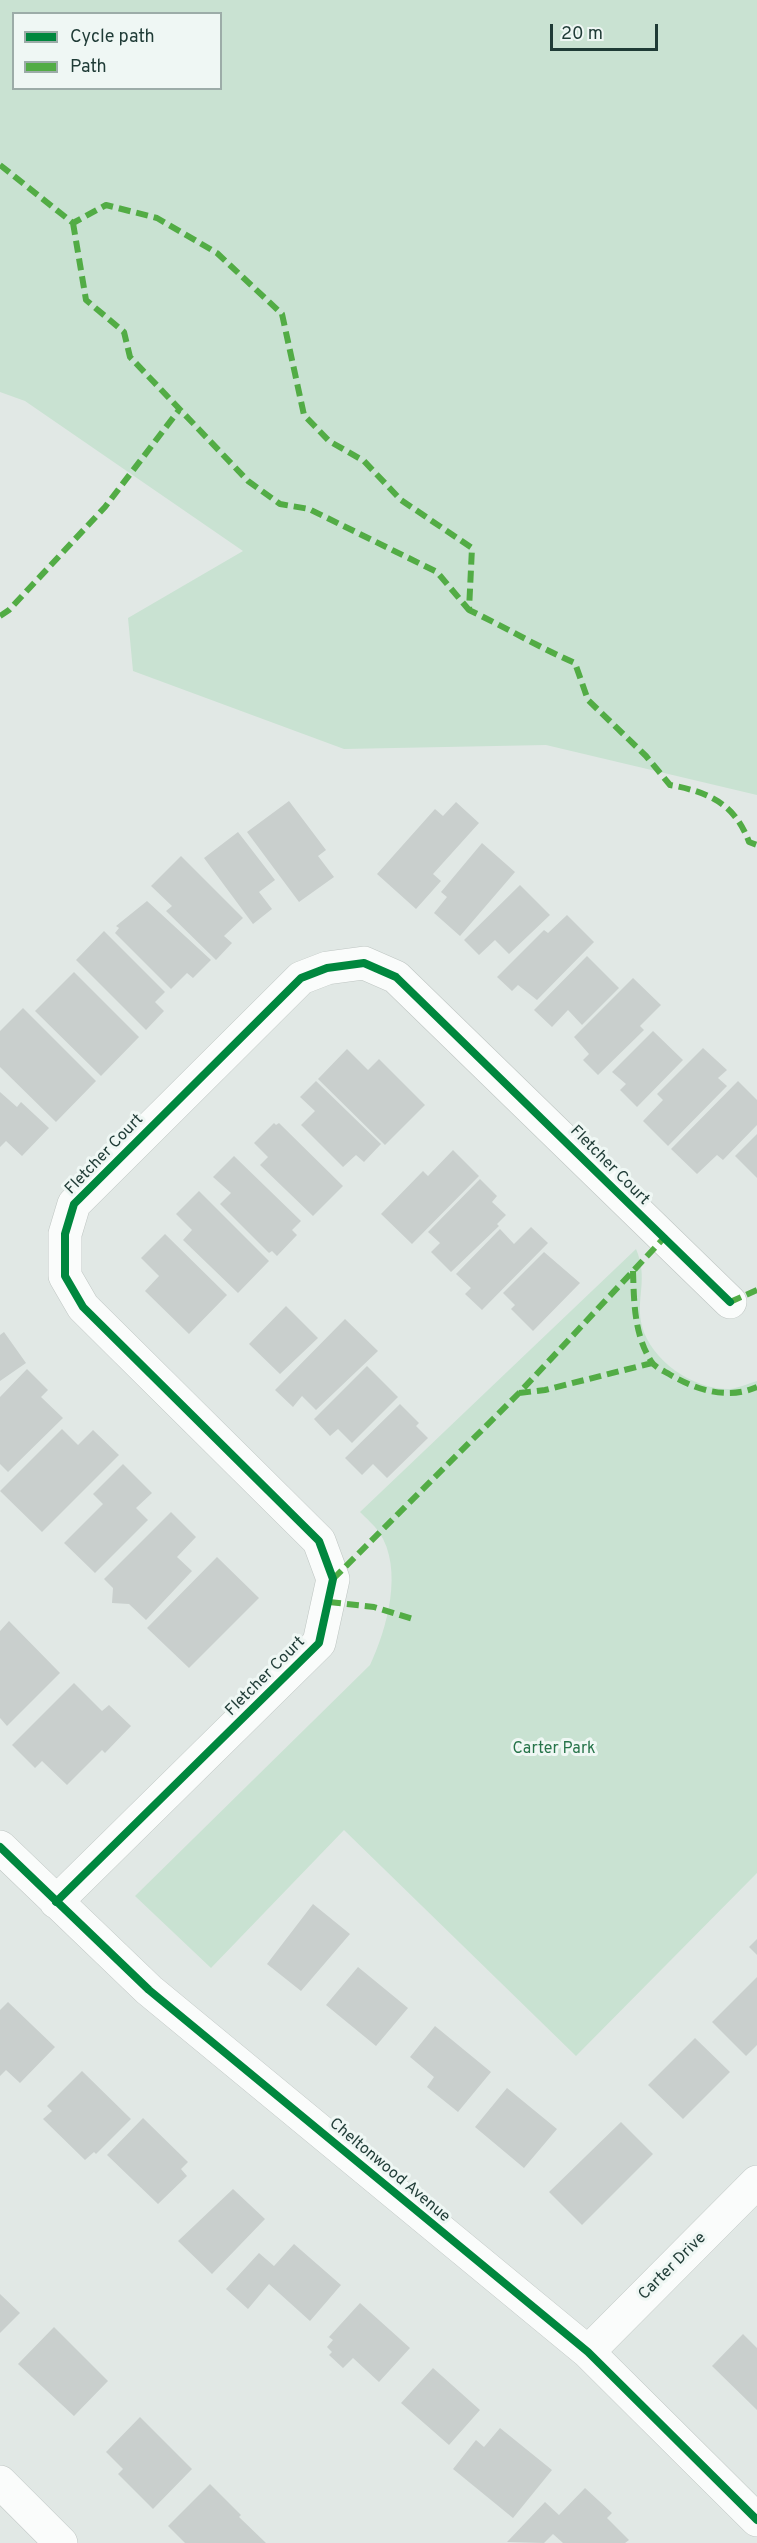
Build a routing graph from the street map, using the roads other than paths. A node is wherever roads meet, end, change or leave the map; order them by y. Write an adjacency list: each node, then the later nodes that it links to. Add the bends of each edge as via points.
1 (730, 1302): 3 (street, Fletcher Court, via 396,976 364,963 327,968 301,978 74,1204 65,1234 65,1276 83,1307 319,1541 333,1579 319,1643)
2 (0, 1847): 3 (street, Cheltonwood Avenue)
3 (56, 1902): 5 (street, Cheltonwood Avenue, via 149,1990)
4 (757, 2182): 5 (street, Carter Drive)
5 (588, 2352): 7 (street, Cheltonwood Avenue)
6 (0, 2482): 8 (street)
7 (757, 2520)
8 (61, 2543)

